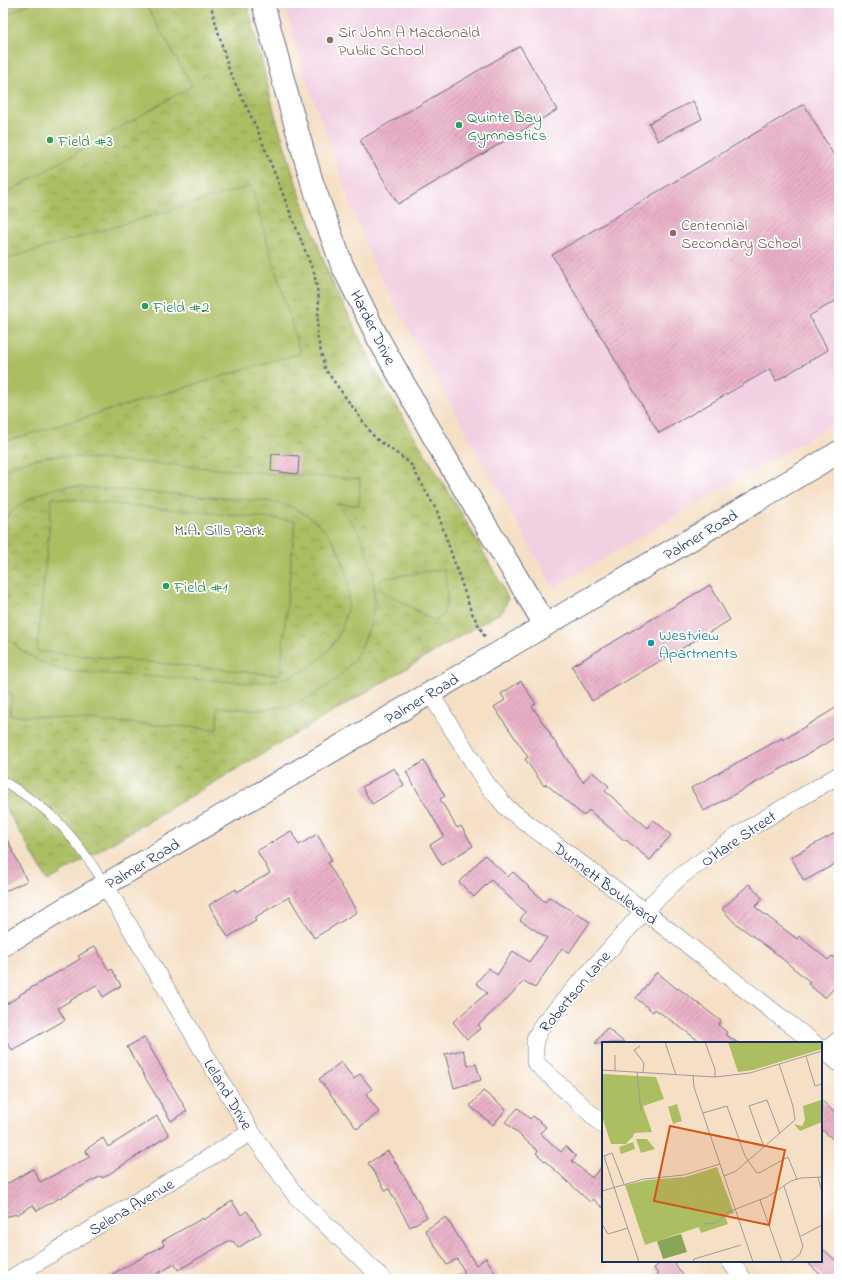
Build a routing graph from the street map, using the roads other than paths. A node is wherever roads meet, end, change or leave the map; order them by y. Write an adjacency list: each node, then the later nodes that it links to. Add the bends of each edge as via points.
1 (263, 3): 3 (street, Harder Drive, via 312,182 342,265 378,338)
2 (839, 452): 3 (street, Palmer Road)
3 (545, 625): 4 (street, Palmer Road)
4 (430, 693): 7 (street, Palmer Road); 8 (street, Dunnett Boulevard, via 486,783 507,808)
5 (839, 774): 8 (street, O'Hare Street, via 746,830 682,875)
6 (3, 781): 7 (lane, via 55,818 76,842)
7 (105, 885): 9 (street, Palmer Road); 16 (street, Leland Drive)
8 (644, 911): 11 (street, Dunnett Boulevard); 15 (street, Robertson Lane, via 543,1024 535,1039 535,1062)
9 (3, 945)
10 (839, 1040): 12 (street)
11 (814, 1042)
12 (822, 1046)
13 (822, 1049): 14 (street, Dunnett Boulevard)
14 (839, 1063)
15 (602, 1124)
16 (251, 1132): 18 (street, Selena Avenue); 19 (street, Leland Drive, via 296,1196)
17 (731, 1262): 20 (street)
18 (10, 1279)
19 (382, 1279)
20 (743, 1279)

